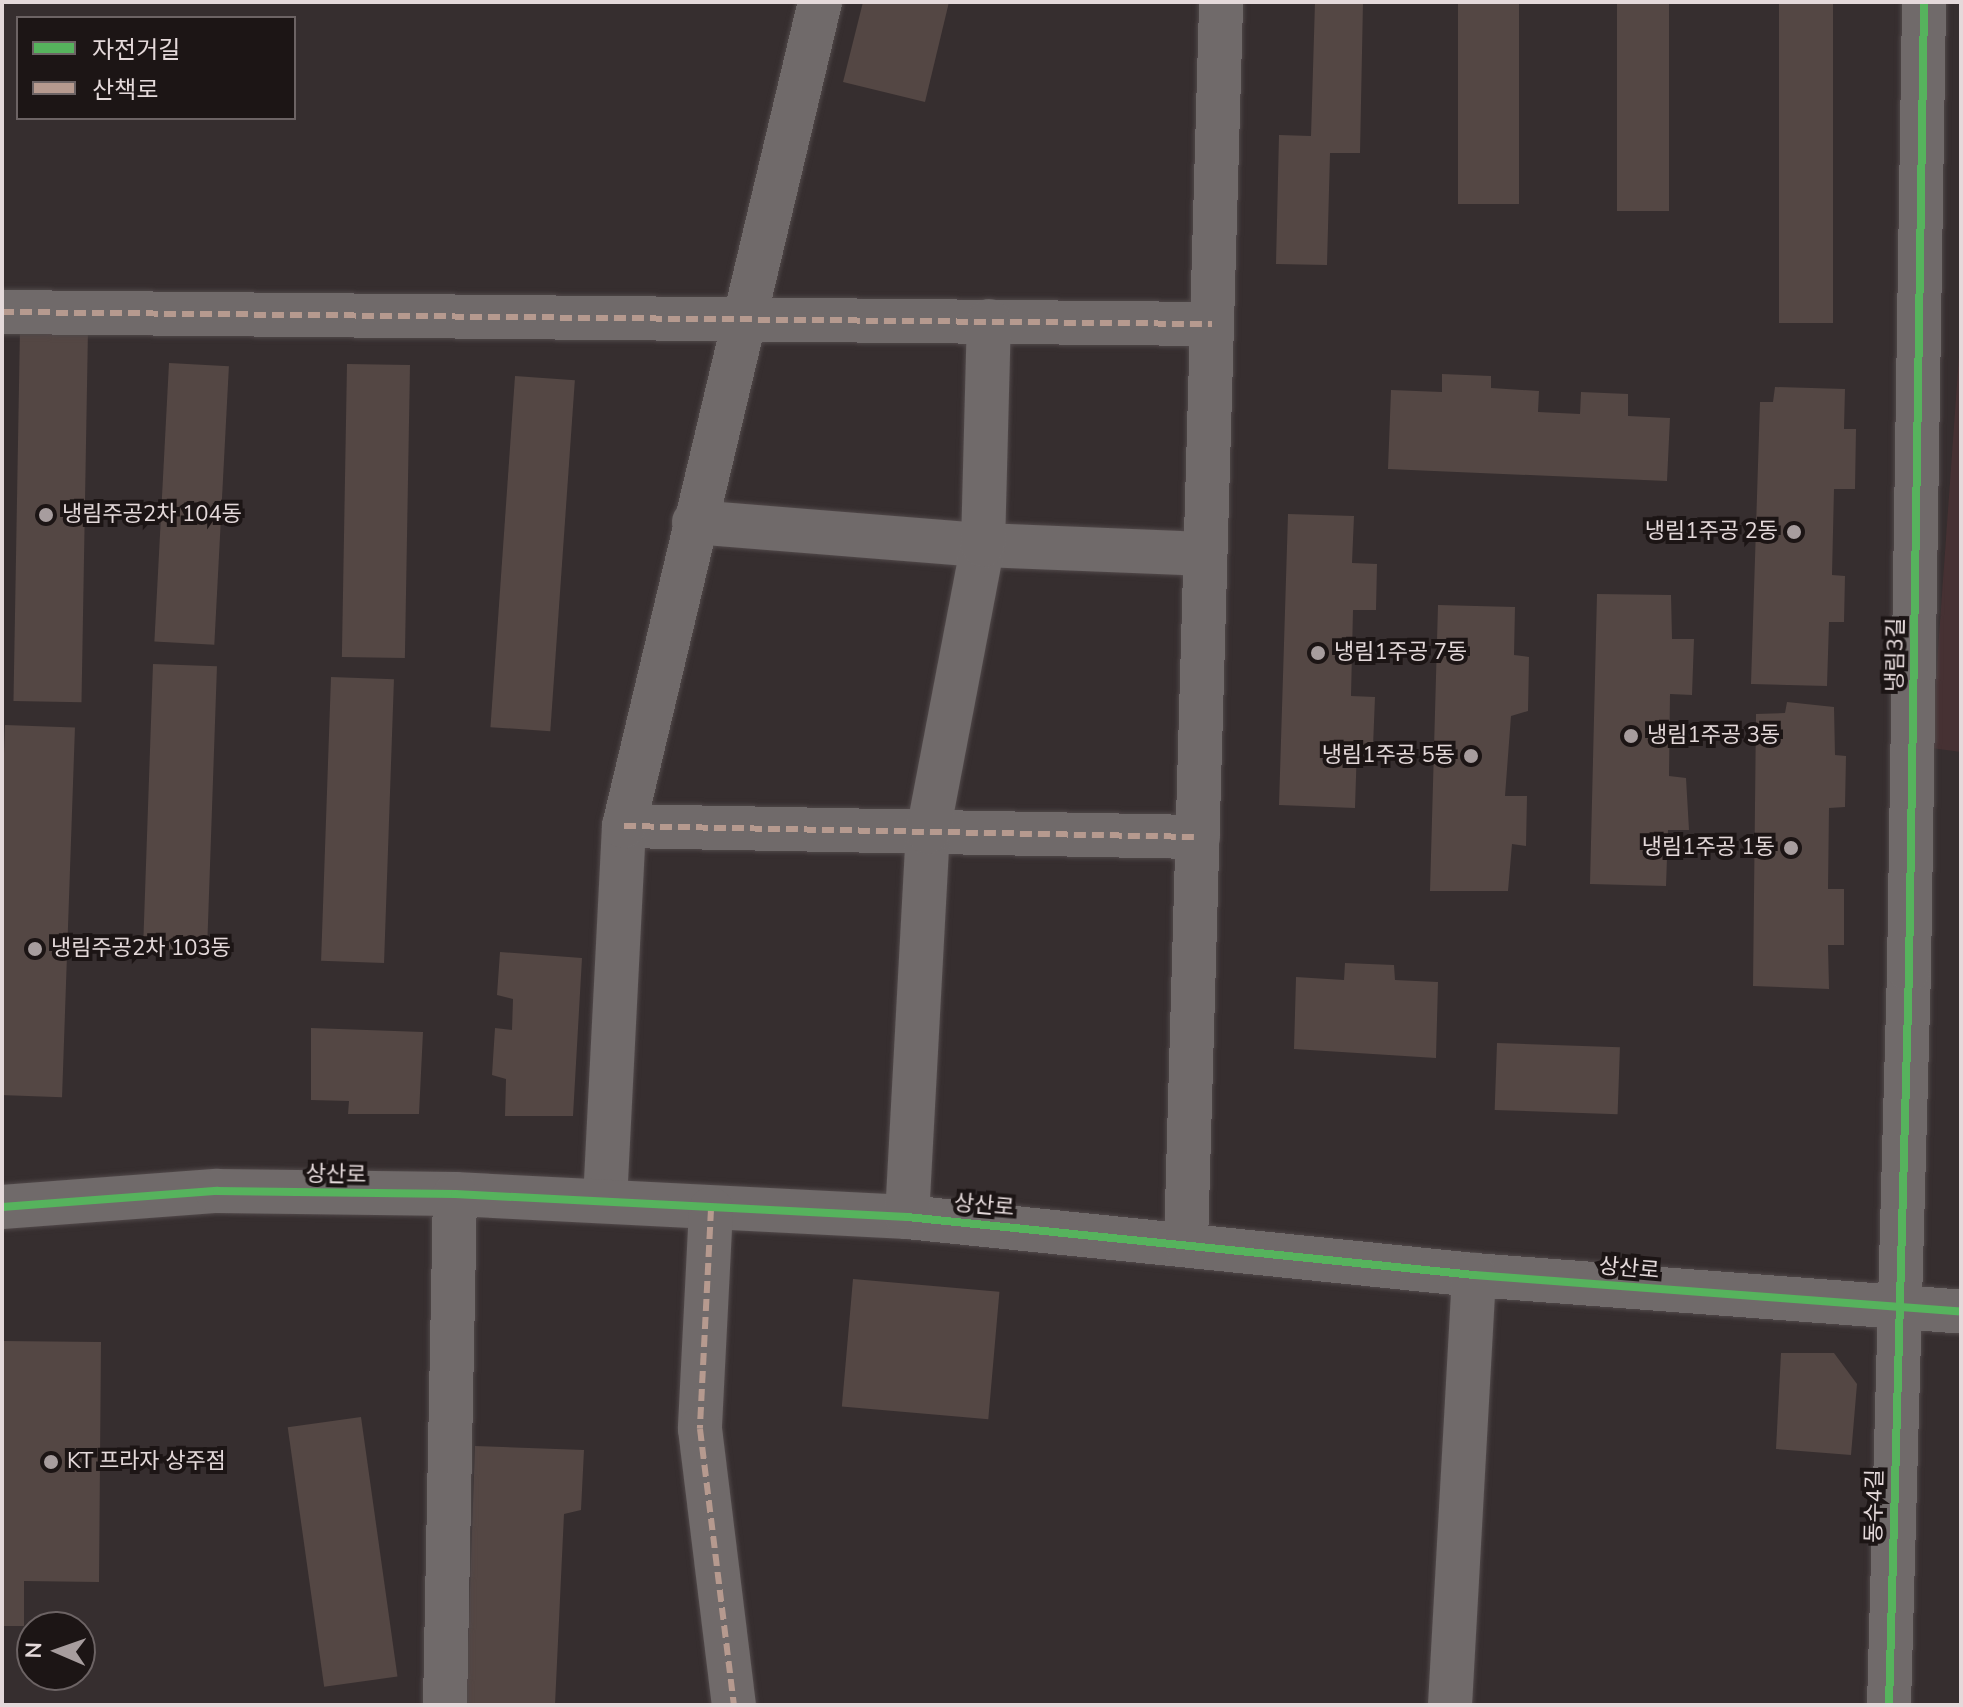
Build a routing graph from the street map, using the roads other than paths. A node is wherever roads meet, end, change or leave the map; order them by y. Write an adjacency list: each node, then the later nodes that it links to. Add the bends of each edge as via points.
1 (820, 2): 5 (street)
2 (1221, 2): 7 (street)
3 (1924, 2): 21 (street, 냉림3길, via 1909,954)
4 (2, 312): 5 (street)
5 (742, 319): 6 (street); 8 (street)
6 (989, 321): 7 (street); 9 (street)
7 (1212, 324): 10 (street)
8 (694, 522): 9 (street); 11 (street)
9 (983, 545): 10 (street); 12 (street)
10 (1205, 554): 13 (street)
11 (624, 826): 12 (street); 15 (street)
12 (928, 832): 13 (street); 18 (street)
13 (1198, 837): 19 (street)
14 (455, 1194): 15 (street, 상산로); 16 (street, 상산로, via 217,1191); 23 (street)
15 (605, 1201): 17 (street, 상산로)
16 (2, 1207)
17 (711, 1209): 18 (street, 상산로); 24 (street, via 700,1429)
18 (907, 1217): 19 (street, 상산로)
19 (1186, 1243): 20 (street, 상산로)
20 (1474, 1275): 21 (street, 상산로); 25 (street)
21 (1897, 1308): 22 (street, 상산로); 26 (street, 동수4길)
22 (1961, 1312)
23 (445, 1705)
24 (734, 1705)
25 (1450, 1705)
26 (1889, 1705)

